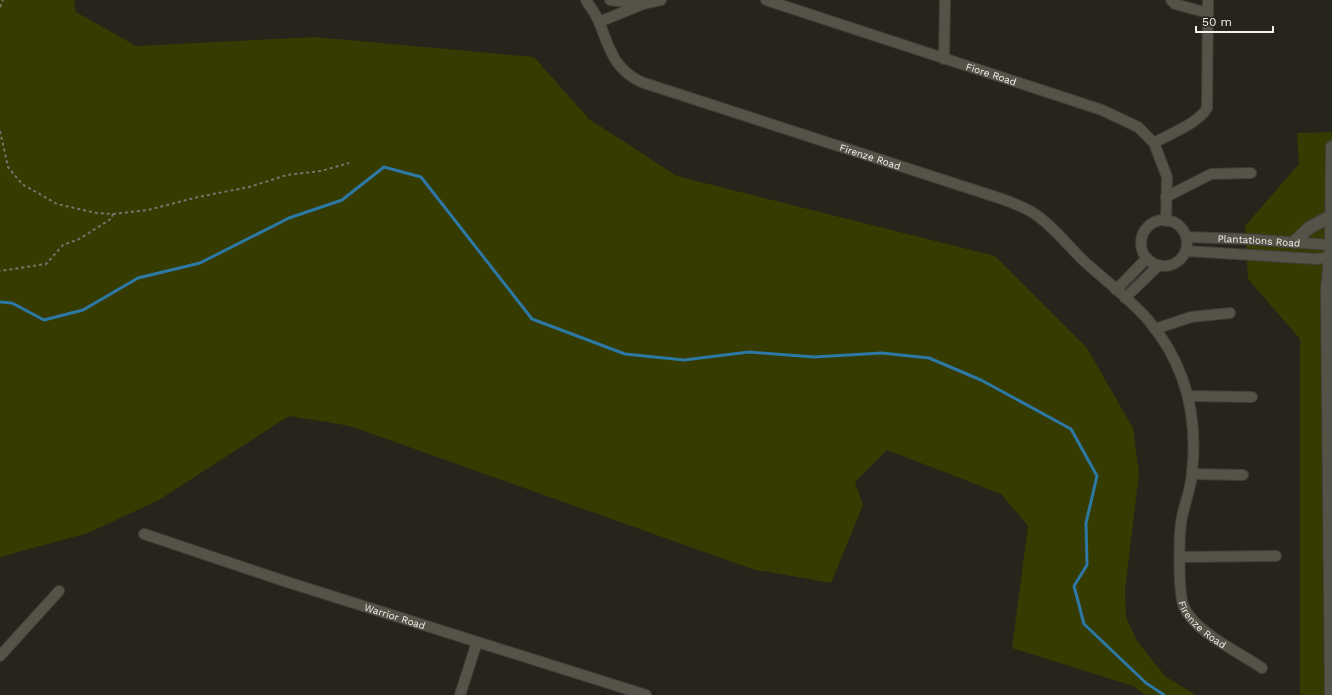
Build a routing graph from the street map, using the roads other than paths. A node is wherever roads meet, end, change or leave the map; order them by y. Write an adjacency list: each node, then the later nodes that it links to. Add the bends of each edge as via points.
1 (586, 0): 10 (street, Firenze Road)
2 (610, 0): 8 (street)
3 (661, 0): 8 (street)
4 (766, 0): 11 (street, Fiore Road)
5 (945, 0): 11 (street)
6 (1171, 0): 9 (street, via 1175,4)
7 (1208, 0): 9 (street)
8 (629, 4): 10 (street)
9 (1208, 13): 12 (street, via 1207,108 1196,120)
10 (599, 22): 25 (street, Firenze Road, via 604,41 618,64 632,78 1010,202 1043,220)
11 (944, 59): 12 (street, Fiore Road, via 1108,113 1138,127)
12 (1154, 143): 15 (street, Fiore Road, via 1167,177)
13 (1332, 147): 16 (street)
14 (1251, 174): 15 (street, via 1211,174)
15 (1166, 197): 17 (street, Fiore Road)
16 (1331, 216): 19 (street, via 1310,228); 21 (street)
17 (1166, 221): 18 (street, via 1179,226); 22 (street, via 1151,225 1142,237 1143,252)
18 (1186, 238): 19 (street, Plantations Road); 20 (street)
19 (1294, 242): 21 (street, Plantations Road)
20 (1186, 251): 21 (street, Plantations Road, via 1317,259); 23 (street, via 1178,262)
21 (1331, 251): 24 (street)
22 (1147, 258): 23 (street); 25 (street)
23 (1159, 266): 26 (street)
24 (1330, 288): 31 (street)
25 (1116, 290): 26 (street, Firenze Road)
26 (1125, 298): 28 (street, Firenze Road)
27 (1230, 313): 28 (street, via 1191,317)
28 (1155, 329): 29 (street, Firenze Road, via 1178,369)
29 (1188, 396): 30 (street); 32 (street, Firenze Road, via 1193,421)
30 (1252, 397)
31 (1331, 426): 37 (street)
32 (1192, 474): 33 (street); 36 (street, Firenze Road, via 1181,523)
33 (1243, 474)
34 (144, 534): 39 (street, Warrior Road)
35 (1276, 556): 36 (street)
36 (1181, 557): 41 (street, Firenze Road, via 1184,606 1190,616 1201,628)
37 (1331, 573): 44 (street)
38 (59, 591): 40 (street)
39 (478, 642): 42 (street); 43 (street, Warrior Road)
40 (0, 656)
41 (1262, 668)
42 (460, 695)
43 (646, 695)
44 (1331, 695)

